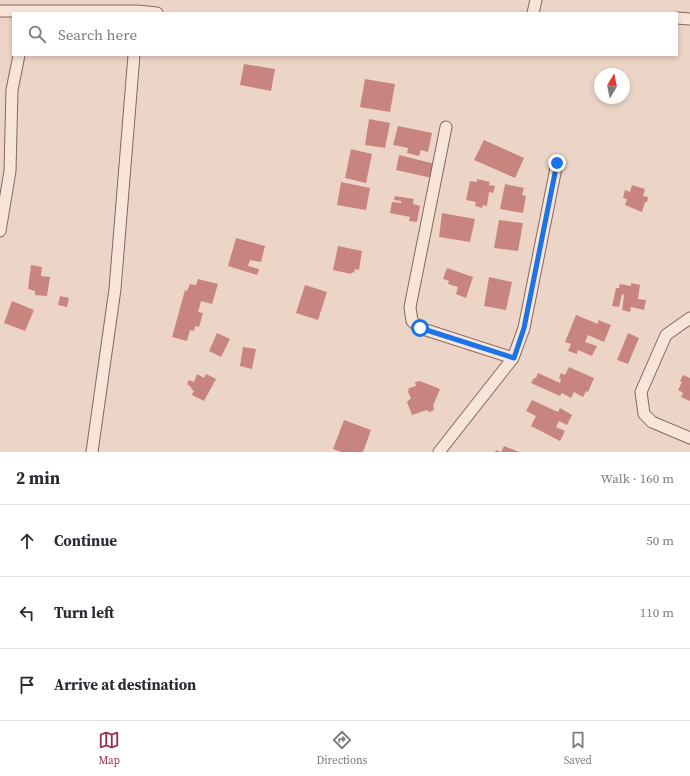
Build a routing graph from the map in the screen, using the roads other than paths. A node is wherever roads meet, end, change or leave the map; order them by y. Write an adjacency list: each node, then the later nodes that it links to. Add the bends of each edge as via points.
1 (536, 0): 5 (street)
2 (0, 11): 3 (street)
3 (25, 12): 4 (street)
4 (137, 12)
5 (533, 12)
6 (678, 18): 7 (street)
7 (690, 19)
8 (19, 56): 12 (street, via 12,90 10,171)
9 (134, 56): 16 (street, via 115,289)
10 (446, 127): 14 (street, via 410,307 412,321 420,328)
11 (557, 163): 14 (street, via 524,328)
12 (0, 232)
13 (690, 318): 15 (street, via 666,335 641,392 644,414 652,422)
14 (514, 358): 17 (street)
15 (690, 438)
16 (92, 452)
17 (439, 452)

